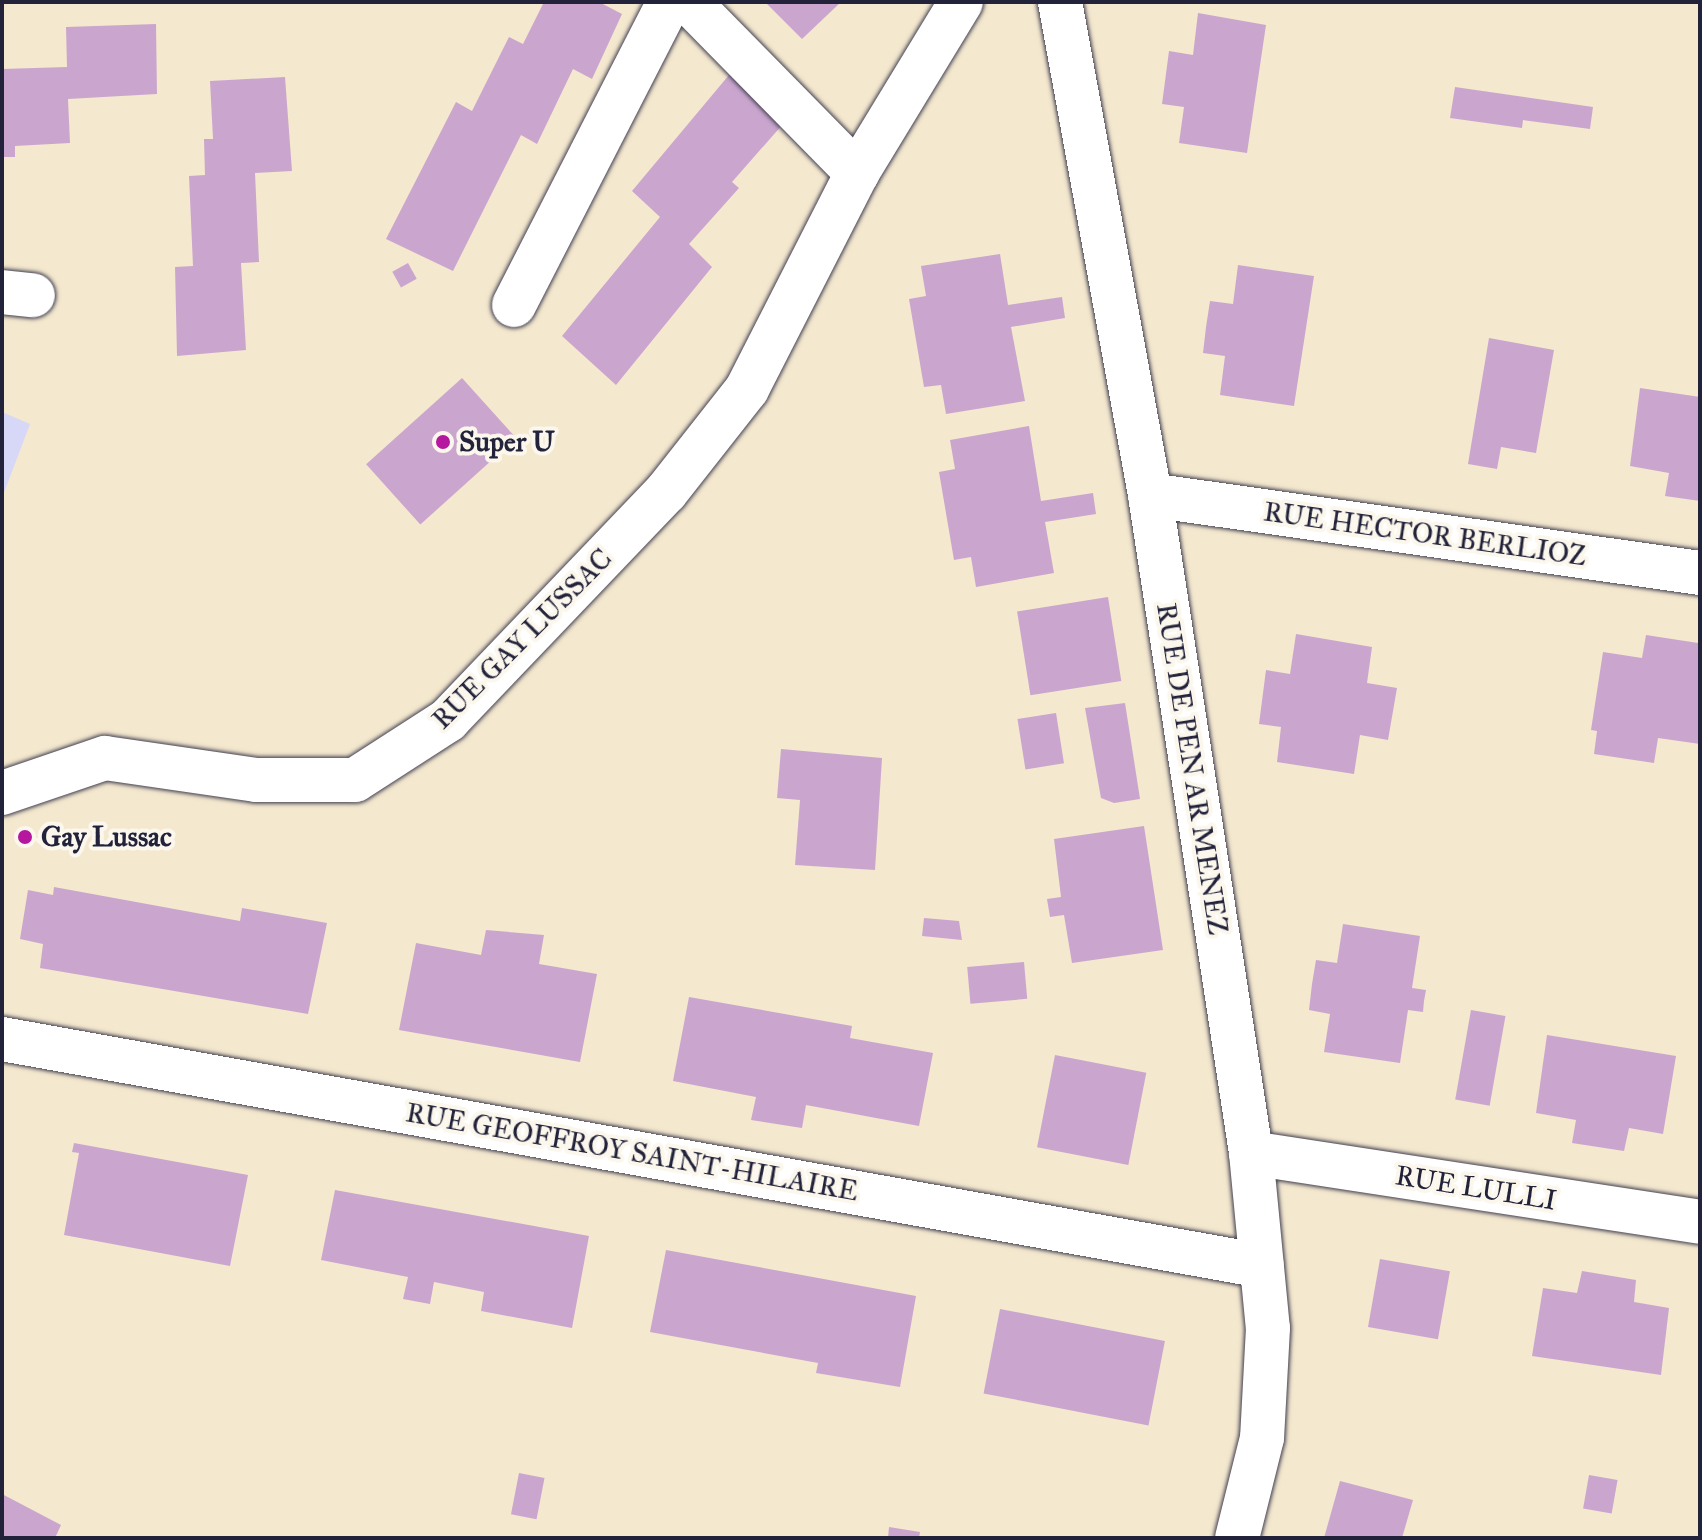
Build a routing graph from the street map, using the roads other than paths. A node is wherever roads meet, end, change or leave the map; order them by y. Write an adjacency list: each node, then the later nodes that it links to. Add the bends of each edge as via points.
1 (669, 2): 6 (street)
2 (689, 2): 5 (street)
3 (961, 2): 5 (street, RUE GAY LUSSAC)
4 (1060, 2): 7 (street, RUE DE PEN AR MENEZ)
5 (857, 173): 9 (street, RUE GAY LUSSAC, via 747,389 666,492 448,720 355,780 256,780 105,758)
6 (514, 305)
7 (1150, 495): 8 (street, RUE HECTOR BERLIOZ); 11 (street, RUE DE PEN AR MENEZ)
8 (1700, 573)
9 (2, 793)
10 (2, 1039): 13 (street, RUE GEOFFROY SAINT-HILAIRE)
11 (1251, 1153): 12 (street, RUE LULLI); 13 (street, RUE DE PEN AR MENEZ)
12 (1700, 1222)
13 (1262, 1266): 14 (street, RUE DE PEN AR MENEZ, via 1268,1328 1262,1438)
14 (1237, 1538)

